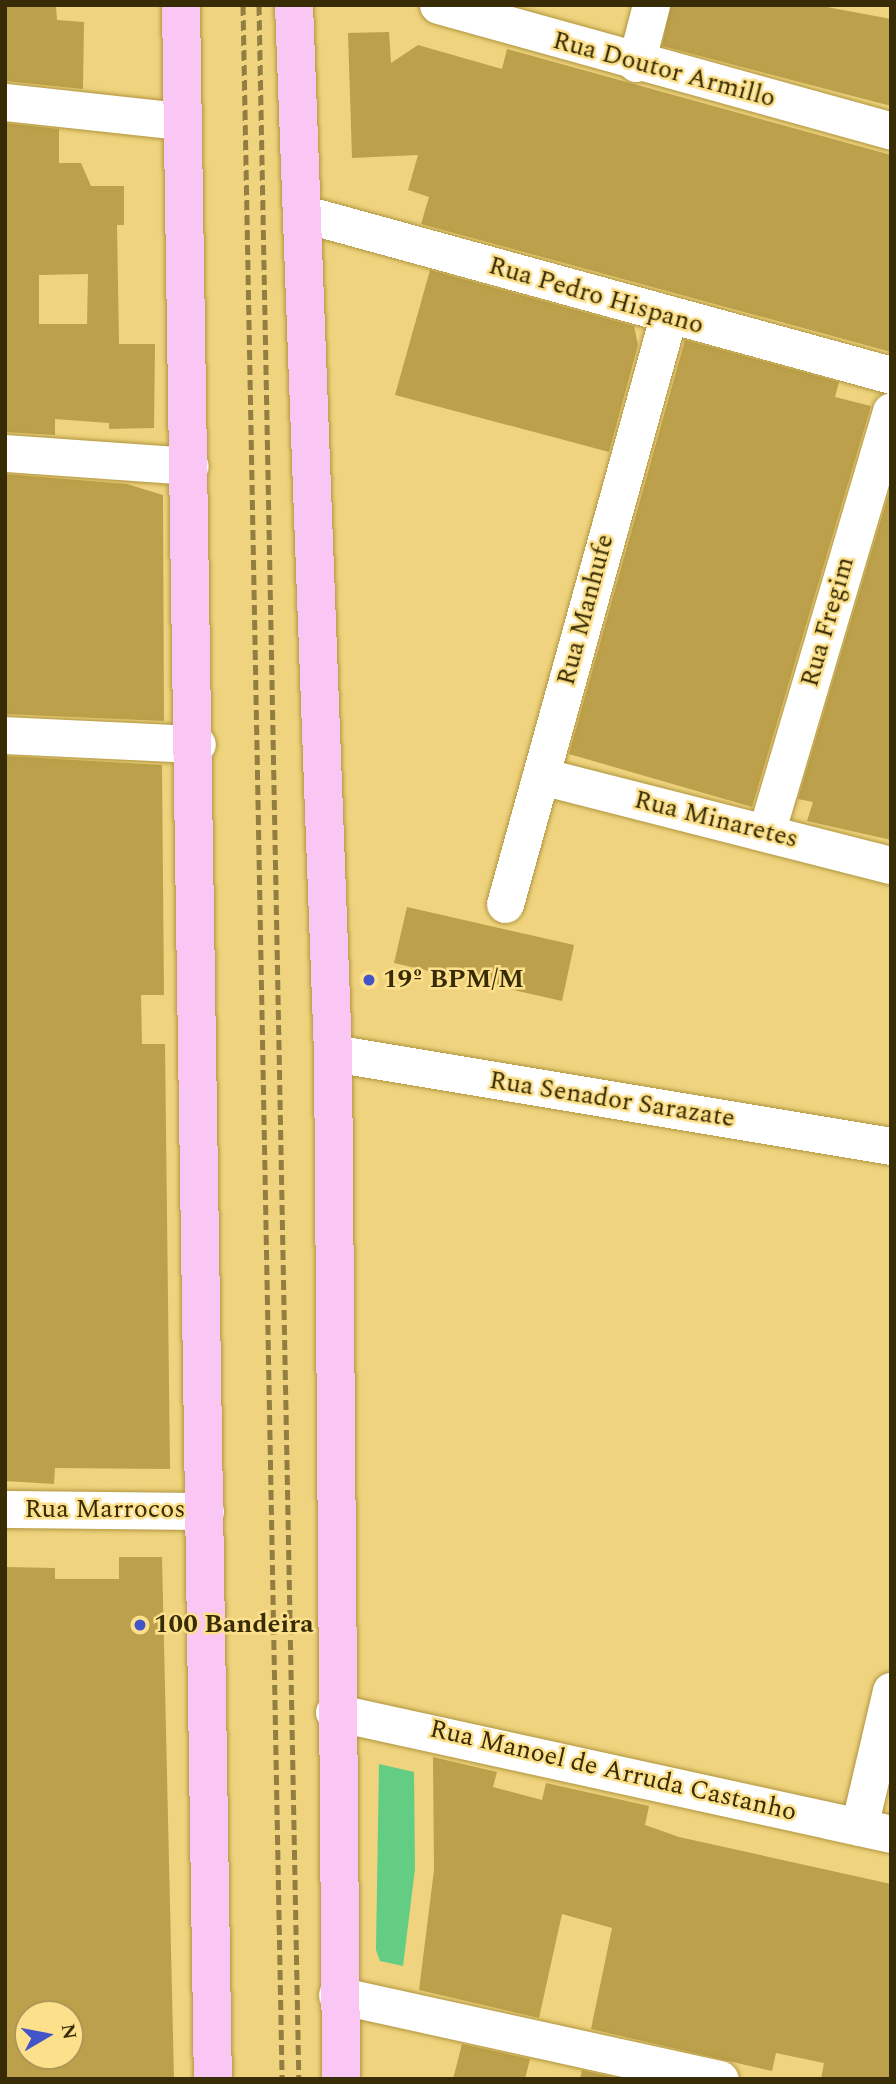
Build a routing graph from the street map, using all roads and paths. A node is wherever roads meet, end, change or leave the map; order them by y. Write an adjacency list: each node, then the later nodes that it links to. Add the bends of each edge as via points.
1 (181, 5): 7 (main road)
2 (294, 5): 9 (main road)
3 (438, 5): 5 (street, Rua Doutor Armillo)
4 (650, 5): 5 (street)
5 (636, 64): 8 (street, Rua Doutor Armillo)
6 (5, 102): 7 (street)
7 (181, 121): 14 (main road)
8 (891, 131)
9 (301, 213): 10 (street, Rua Pedro Hispano); 21 (main road)
10 (668, 317): 11 (street, Rua Pedro Hispano); 17 (street, Rua Manhufe)
11 (891, 375)
12 (891, 411): 18 (street, Rua Fregim)
13 (5, 453): 14 (street)
14 (190, 466): 16 (main road)
15 (5, 735): 16 (street)
16 (197, 744): 24 (main road)
17 (541, 776): 18 (street, Rua Minaretes); 20 (street, Rua Manhufe)
18 (766, 833): 19 (street, Rua Minaretes)
19 (891, 865)
20 (505, 904)
21 (333, 1053): 22 (street, Rua Senador Sarazate); 26 (main road)
22 (891, 1146)
23 (5, 1509): 24 (street, Rua Marrocos)
24 (205, 1511): 29 (main road)
25 (891, 1690): 27 (street)
26 (334, 1712): 27 (street, Rua Manoel de Arruda Castanho); 28 (main road)
27 (875, 1830)
28 (337, 1995): 30 (main road); 31 (street)
29 (213, 2079)
30 (341, 2079)
31 (720, 2079)

